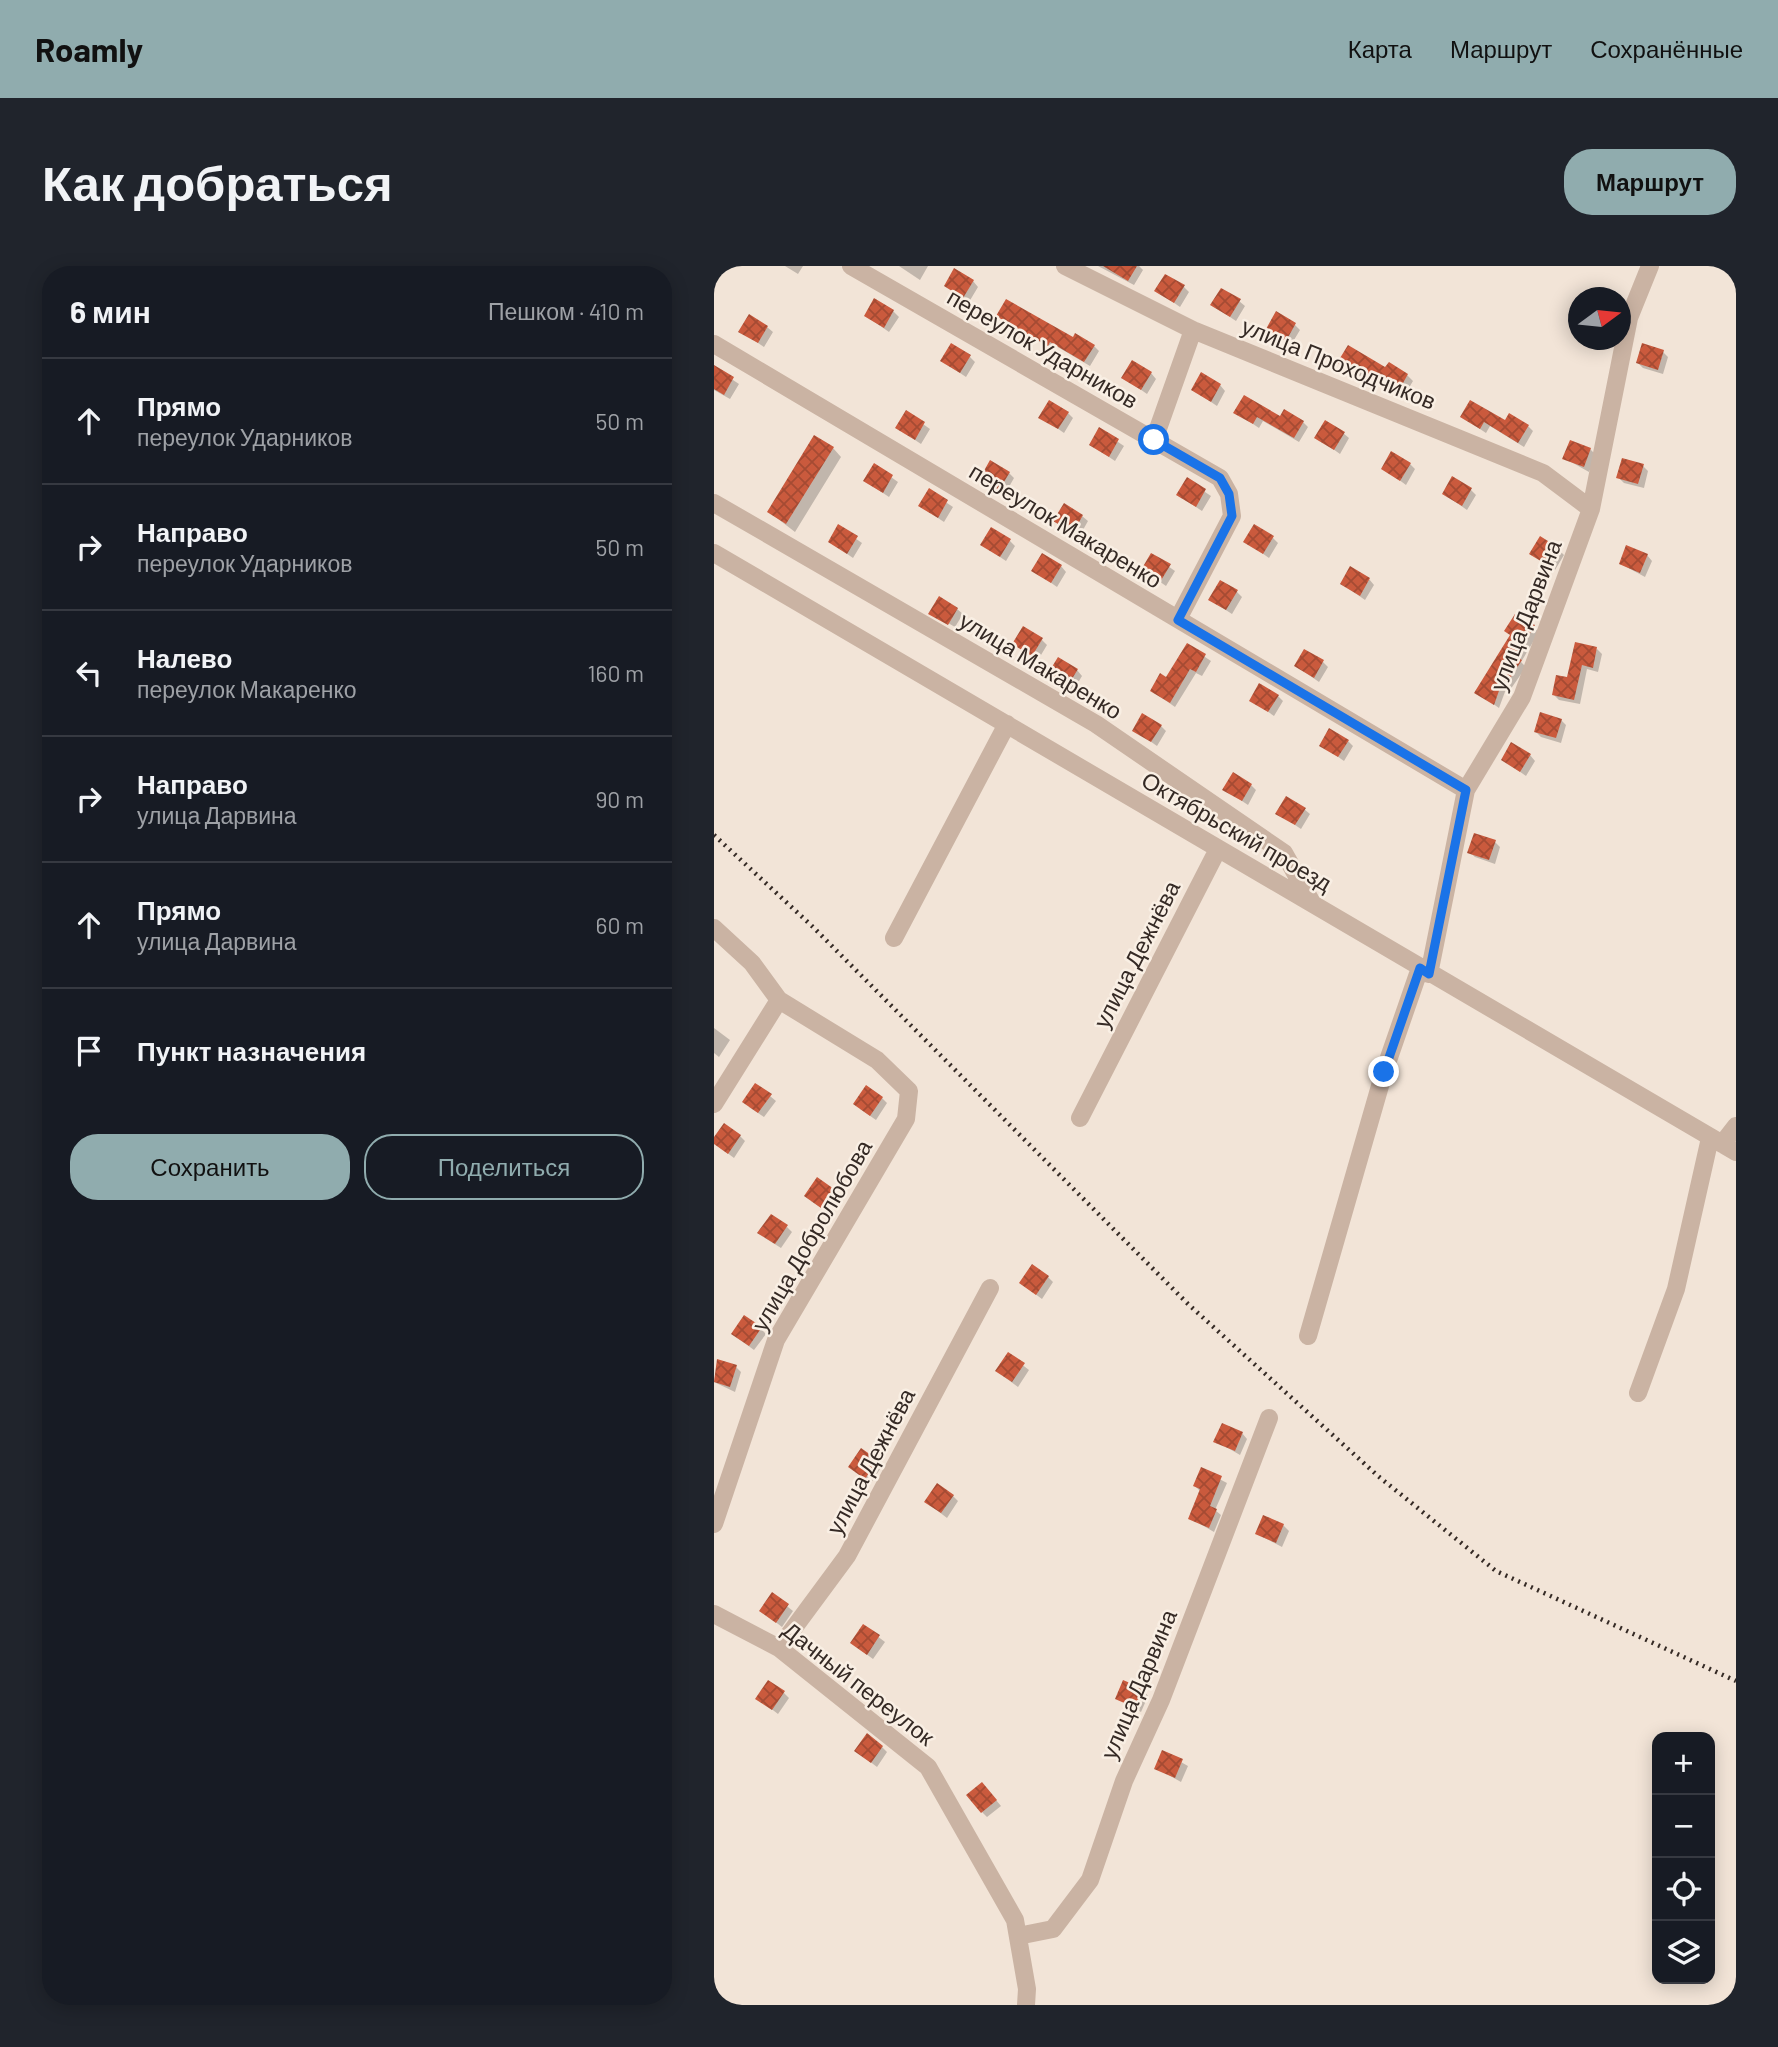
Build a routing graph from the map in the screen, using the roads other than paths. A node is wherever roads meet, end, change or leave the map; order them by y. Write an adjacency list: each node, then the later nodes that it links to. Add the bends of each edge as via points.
1 (851, 266): 6 (street, переулок Ударников)
2 (1065, 266): 4 (street, улица Проходчиков)
3 (1650, 266): 8 (street, улица Дарвина, via 1629,318)
4 (1193, 330): 6 (street); 8 (street, улица Проходчиков, via 1543,473)
5 (714, 344): 10 (street, переулок Макаренко)
6 (1154, 440): 10 (street, переулок Ударников, via 1220,478 1229,494 1232,516)
7 (714, 503): 14 (street, улица Макаренко, via 1096,724 1284,853)
8 (1591, 509): 12 (street, улица Дарвина, via 1522,697)
9 (714, 553): 11 (street, Октябрьский проезд)
10 (1178, 620): 12 (street, переулок Макаренко)
11 (1007, 724): 13 (street, Октябрьский проезд); 16 (street)
12 (1466, 790): 17 (street, улица Дарвина)
13 (1218, 849): 14 (street, Октябрьский проезд); 20 (street, улица Дежнёва)
14 (1312, 903): 17 (street, Октябрьский проезд)
15 (714, 928): 18 (street, via 752,963)
16 (894, 938)
17 (1424, 971): 22 (street, Октябрьский проезд); 24 (street, улица Дарвина, via 1384,1072)
18 (779, 1000): 19 (street); 27 (street, улица Добролюбова, via 877,1060 909,1091 906,1119 776,1340)
19 (714, 1104)
20 (1080, 1118)
21 (1736, 1126): 22 (street)
22 (1723, 1145): 25 (street)
23 (990, 1289): 29 (street, улица Дежнёва, via 847,1556)
24 (1308, 1336)
25 (1637, 1393)
26 (1269, 1418): 30 (street, улица Дарвина, via 1161,1700 1124,1781 1090,1880 1053,1929)
27 (714, 1524)
28 (714, 1614): 29 (street, Дачный переулок)
29 (779, 1648): 30 (street, Дачный переулок, via 928,1767 1015,1920)
30 (1018, 1936): 31 (street, Дачный переулок)
31 (1026, 2005)

